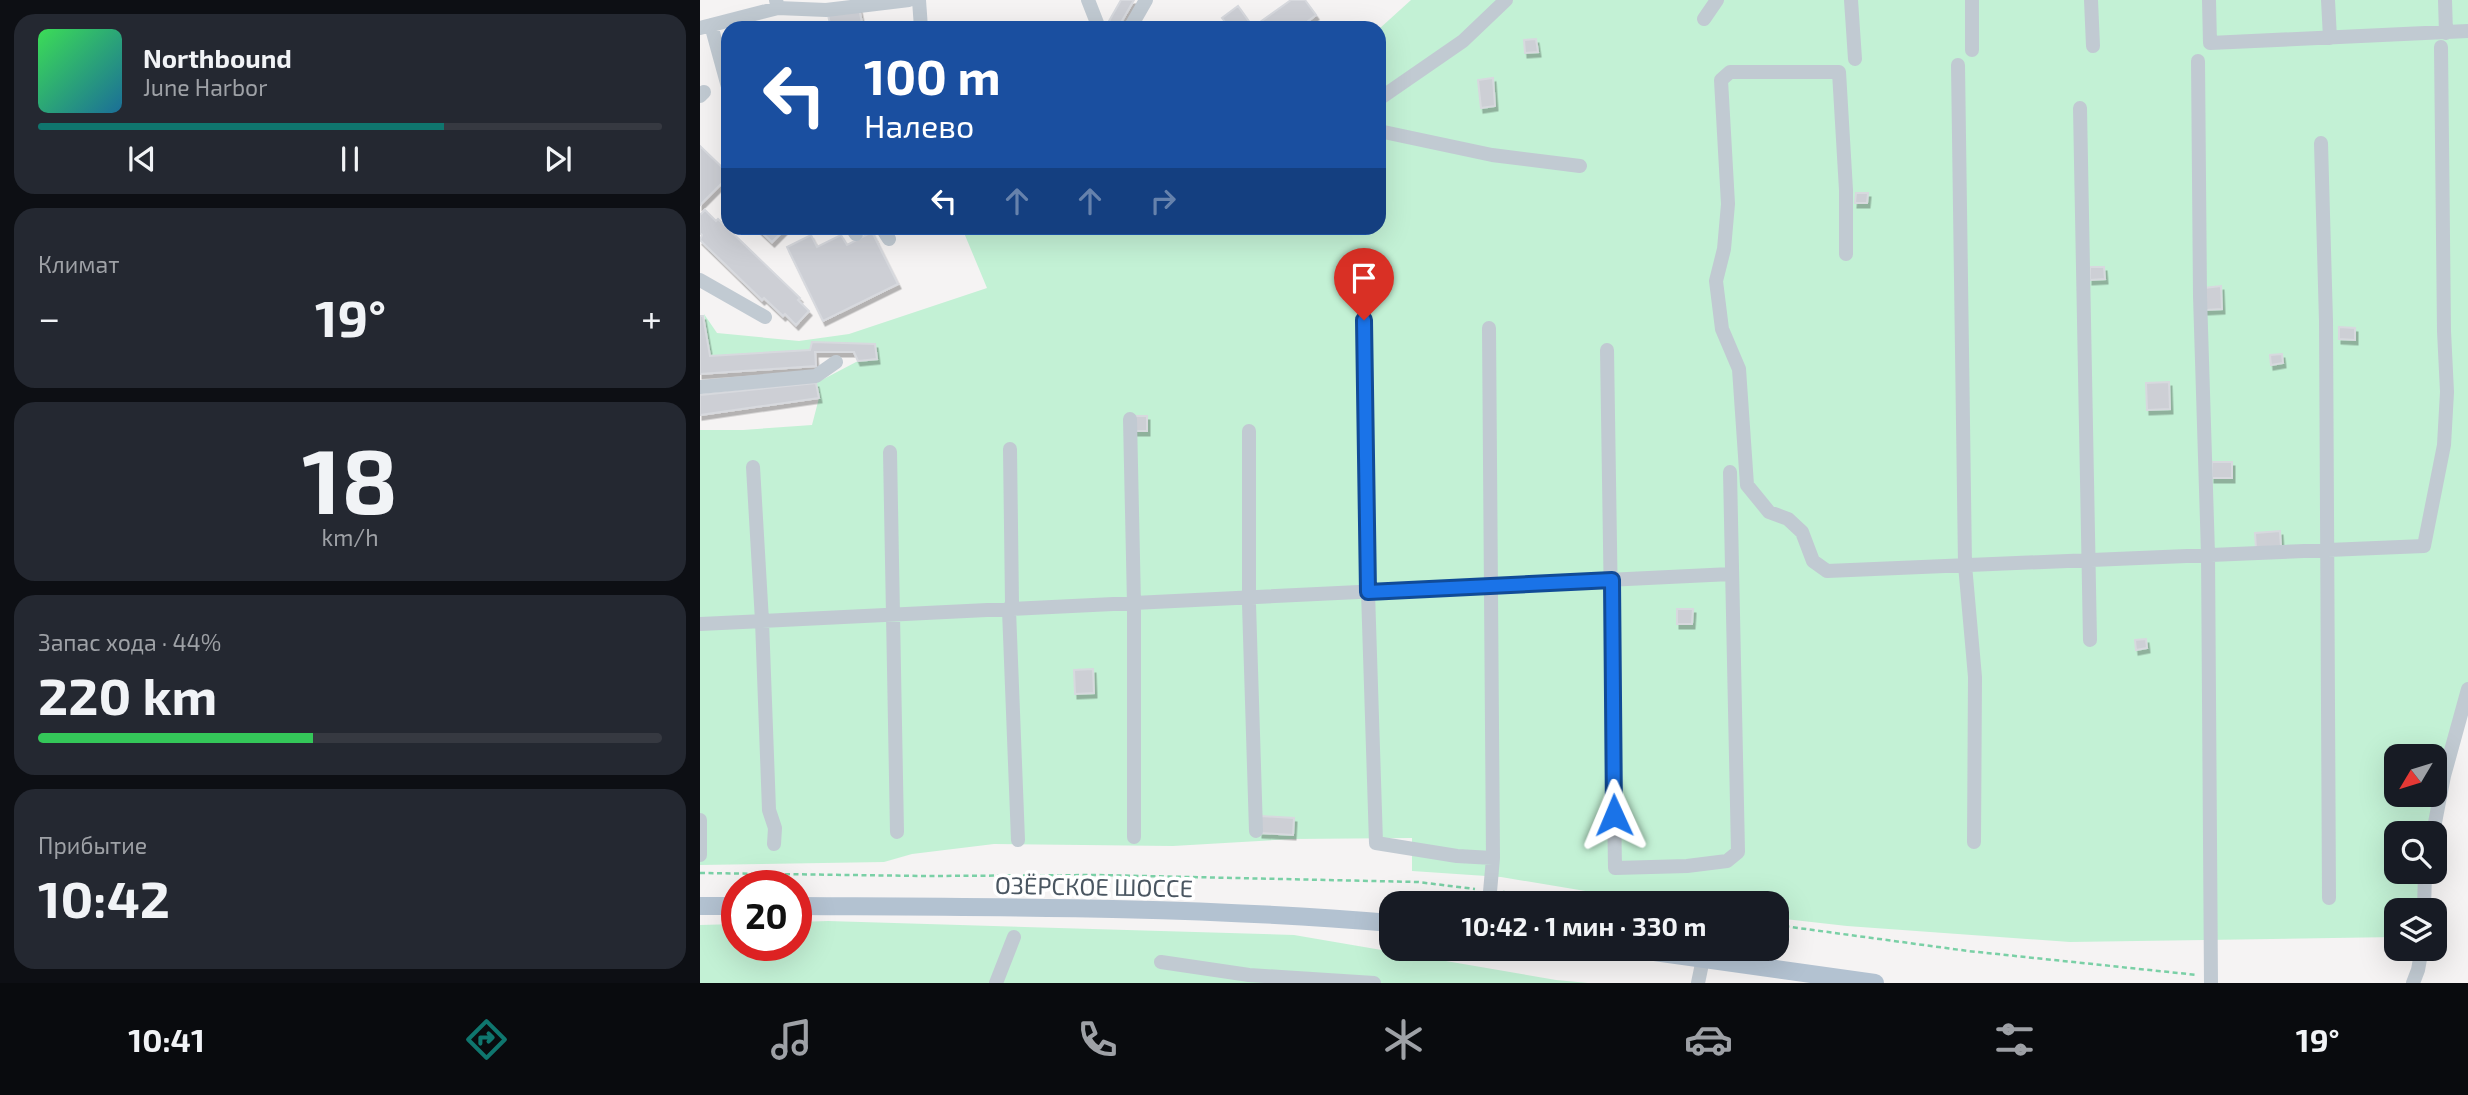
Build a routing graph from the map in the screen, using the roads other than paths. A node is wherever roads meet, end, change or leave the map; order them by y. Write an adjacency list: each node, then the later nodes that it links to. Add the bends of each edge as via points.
1 (909, 0): 13 (street, via 826,10)
2 (919, 0): 16 (street)
3 (1088, 0): 17 (street)
4 (1146, 0): 18 (street)
5 (1506, 0): 30 (street, via 1463,41)
6 (1717, 0): 14 (street)
7 (1851, 0): 26 (street)
8 (1972, 0): 25 (street)
9 (2091, 0): 23 (street)
10 (2209, 0): 22 (street, via 2210,43)
11 (2328, 0): 22 (street)
12 (2445, 0): 21 (street)
13 (777, 4): 15 (street)
14 (1704, 19)
15 (722, 21)
16 (920, 21)
17 (1096, 21)
18 (1134, 21)
19 (706, 26): 29 (street)
20 (2468, 31): 21 (street)
21 (2446, 33): 22 (street)
22 (2330, 38)
23 (2093, 46)
24 (2441, 47): 49 (street, via 2446,392 2444,445 2431,515 2424,546)
25 (1972, 50)
26 (1855, 59)
27 (2198, 61): 50 (street)
28 (1958, 65): 52 (street)
29 (721, 68)
30 (1386, 94)
31 (2080, 108): 51 (street)
32 (1386, 133): 34 (street, via 1492,156)
33 (2321, 143): 49 (street)
34 (1580, 166)
35 (1846, 254): 52 (street, via 1839,72 1730,72 1721,80 1728,204 1716,281 1723,329 1738,369 1747,485 1769,512 1788,519 1802,532 1813,561 1827,570)
36 (1363, 265): 56 (street)
37 (700, 279): 38 (street)
38 (765, 317)
39 (1489, 328): 55 (street)
40 (1608, 350): 54 (street)
41 (836, 362): 42 (street, via 816,376)
42 (700, 387)
43 (1130, 419): 58 (street)
44 (1249, 431): 57 (street)
45 (1010, 449): 59 (street)
46 (890, 452): 60 (street)
47 (753, 467): 61 (street)
48 (1730, 472): 53 (street)
49 (2328, 550): 50 (street); 76 (street)
50 (2208, 554): 51 (street); 87 (street)
51 (2087, 559): 52 (street); 63 (street)
52 (1965, 565): 71 (street, via 1975,677)
53 (1731, 574): 54 (street); 54 (street, via 1738,852 1727,861 1687,866 1615,868)
54 (1612, 580): 55 (street)
55 (1492, 586): 56 (street); 74 (street)
56 (1368, 592): 57 (street); 74 (street, via 1376,843)
57 (1250, 598): 58 (street); 67 (street)
58 (1134, 604): 59 (street); 69 (street)
59 (1009, 610): 60 (street); 70 (street)
60 (894, 615): 61 (street); 68 (street)
61 (762, 621): 62 (street); 72 (street)
62 (700, 624)
63 (2090, 640)
64 (2468, 689): 66 (street)
65 (700, 820): 73 (street)
66 (2436, 821)
67 (1256, 831)
68 (897, 832)
69 (1135, 837)
70 (1018, 840)
71 (1974, 842)
72 (774, 845)
73 (700, 855)
74 (1493, 858): 75 (street)
75 (1490, 891)
76 (2329, 898)
77 (700, 906): 78 (main road)
78 (721, 906)
79 (812, 906): 80 (main road, ОЗЁРСКОЕ ШОССЕ, via 1070,909)
80 (1379, 921)
81 (1014, 937): 89 (street)
82 (1703, 961): 91 (street)
83 (1717, 961): 92 (main road)
84 (2419, 961): 93 (street)
85 (1161, 962): 86 (street)
86 (1247, 979): 88 (street)
87 (2211, 980)
88 (1345, 981): 90 (street)
89 (996, 983)
90 (1374, 983)
91 (1698, 983)
92 (1875, 983)
93 (2413, 983)

